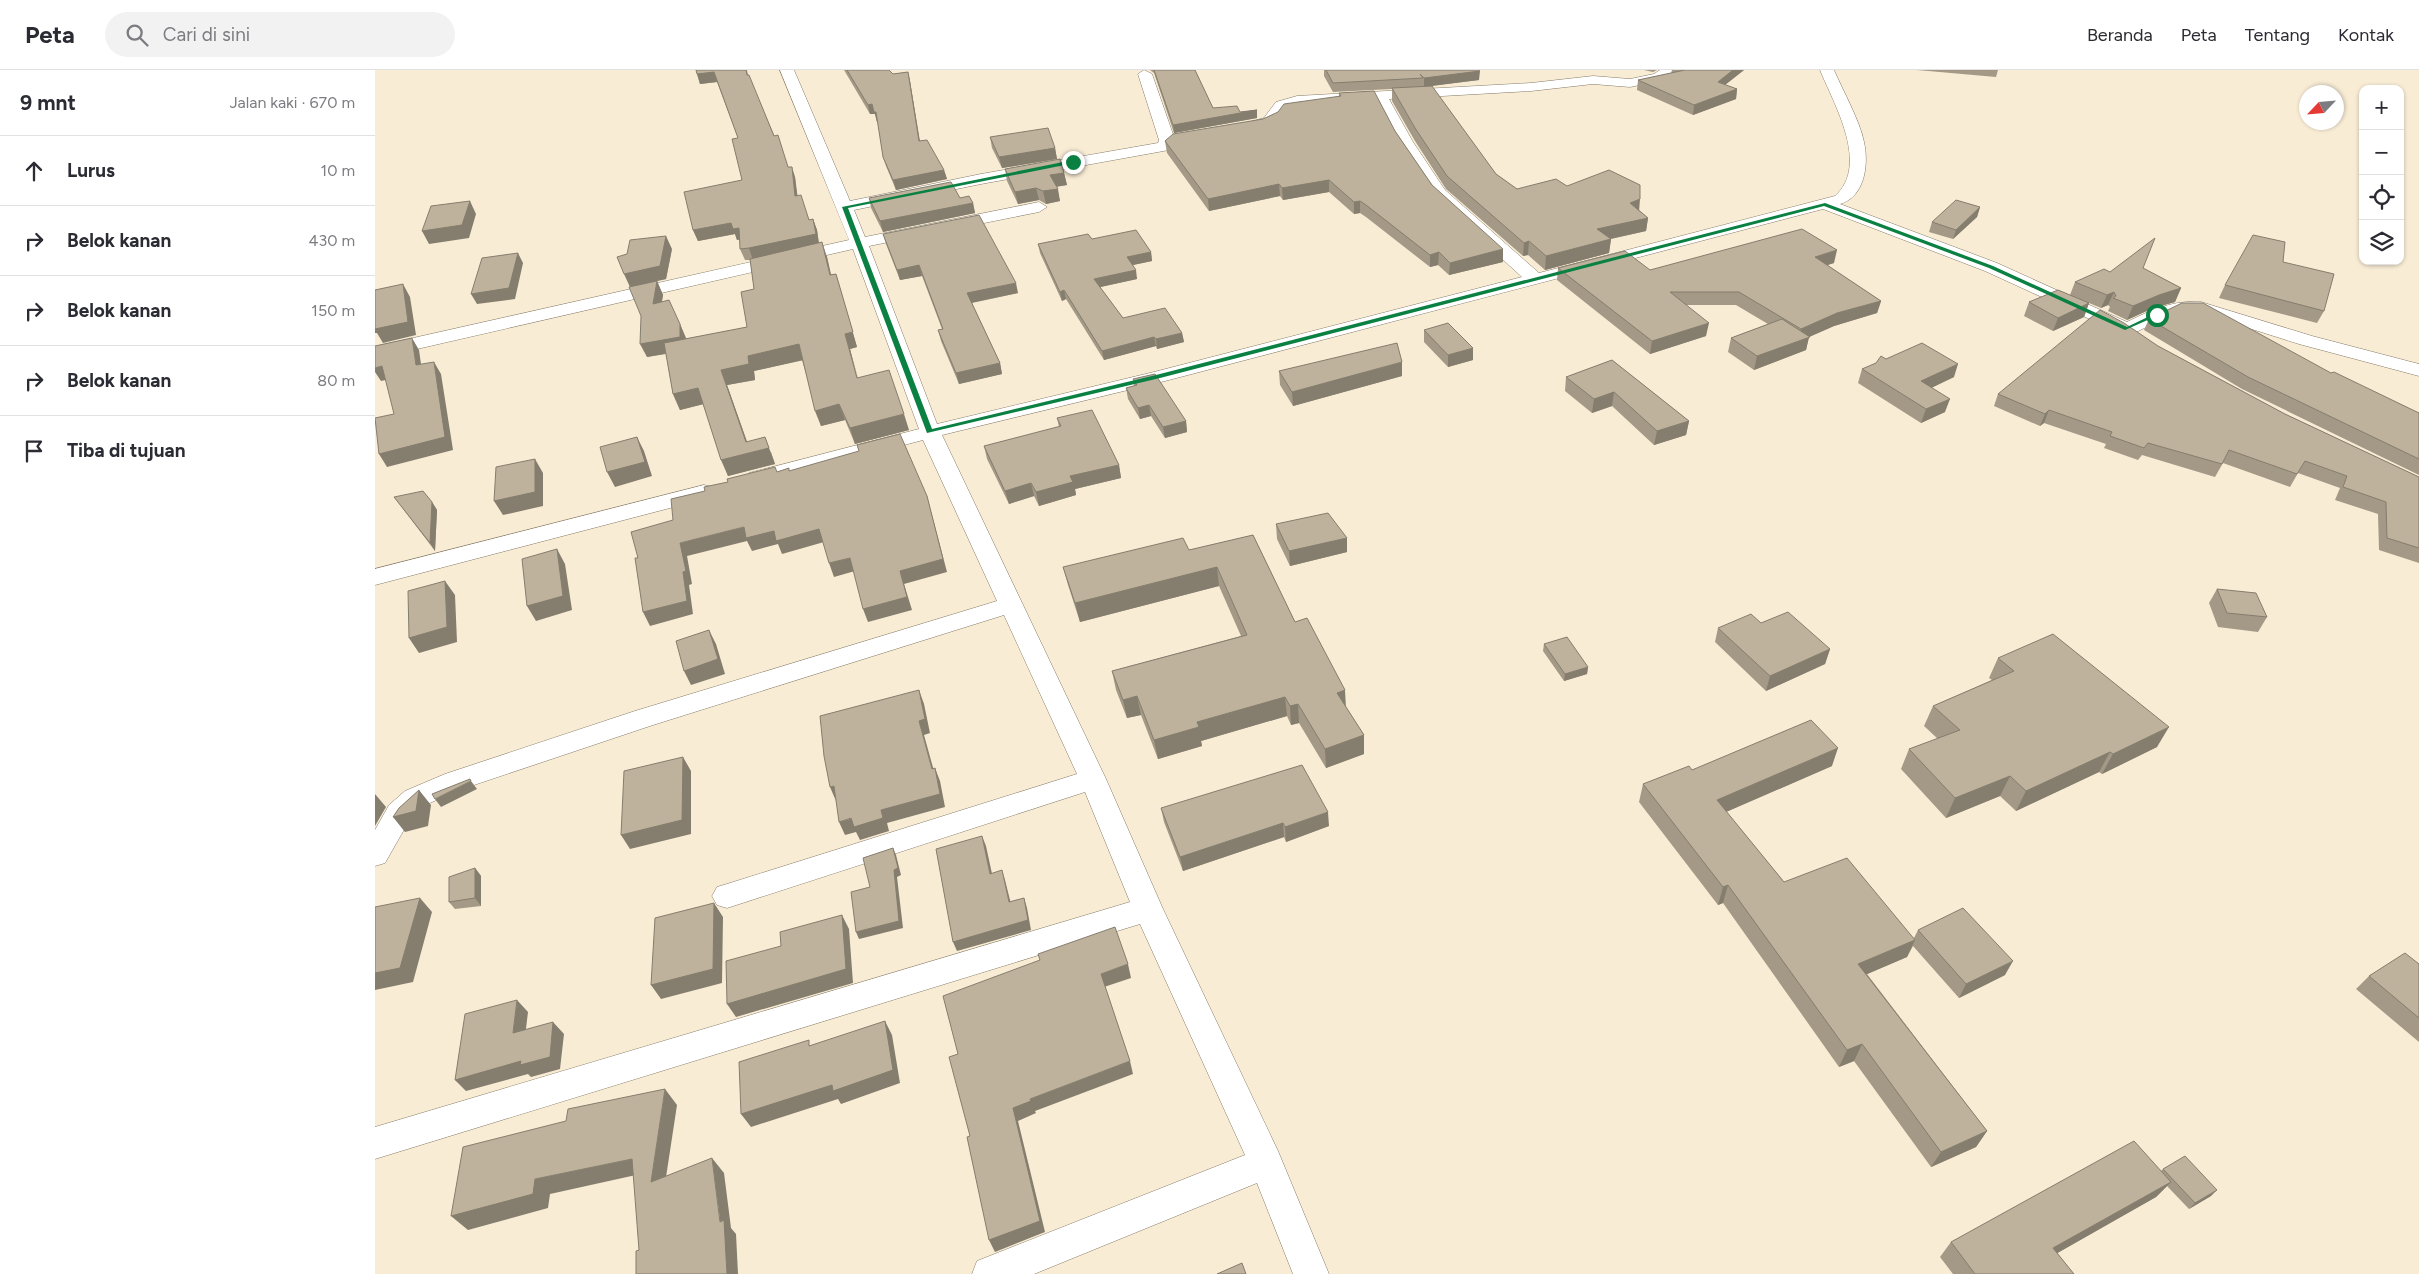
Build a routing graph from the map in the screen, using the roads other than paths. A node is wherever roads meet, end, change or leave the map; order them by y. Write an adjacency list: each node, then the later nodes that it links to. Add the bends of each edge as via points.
1 (787, 70): 10 (street)
2 (1669, 70): 5 (street, via 1658,77 1630,83 1593,80)
3 (1827, 70): 9 (street, via 1857,142 1857,170 1855,183 1849,192 1841,199)
4 (1145, 74): 8 (street)
5 (1380, 95): 6 (street, via 1288,102 1281,105 1269,122); 13 (street, via 1405,142 1439,193)
6 (1234, 129)
7 (1186, 137): 8 (street)
8 (1167, 140): 10 (street, via 1164,147 981,178)
9 (1825, 204): 13 (street); 14 (street, via 1991,267)
10 (845, 207): 12 (street)
11 (1039, 208): 12 (street)
12 (859, 243): 16 (street); 18 (street)
13 (1534, 278): 18 (street, via 1185,370)
14 (2127, 329): 15 (street); 17 (street, via 2157,315 2191,307)
15 (2147, 343)
16 (382, 351)
17 (2419, 370)
18 (930, 432): 19 (street); 22 (street)
19 (741, 482)
20 (723, 487): 21 (street)
21 (375, 577)
22 (1009, 604): 23 (street); 24 (street, via 455,781 415,798 399,813)
23 (1093, 779): 25 (street); 26 (street)
24 (375, 855)
25 (727, 896)
26 (1148, 909): 27 (street); 28 (street)
27 (375, 1143)
28 (1266, 1162): 29 (street); 30 (street)
29 (990, 1274)
30 (1311, 1274)

